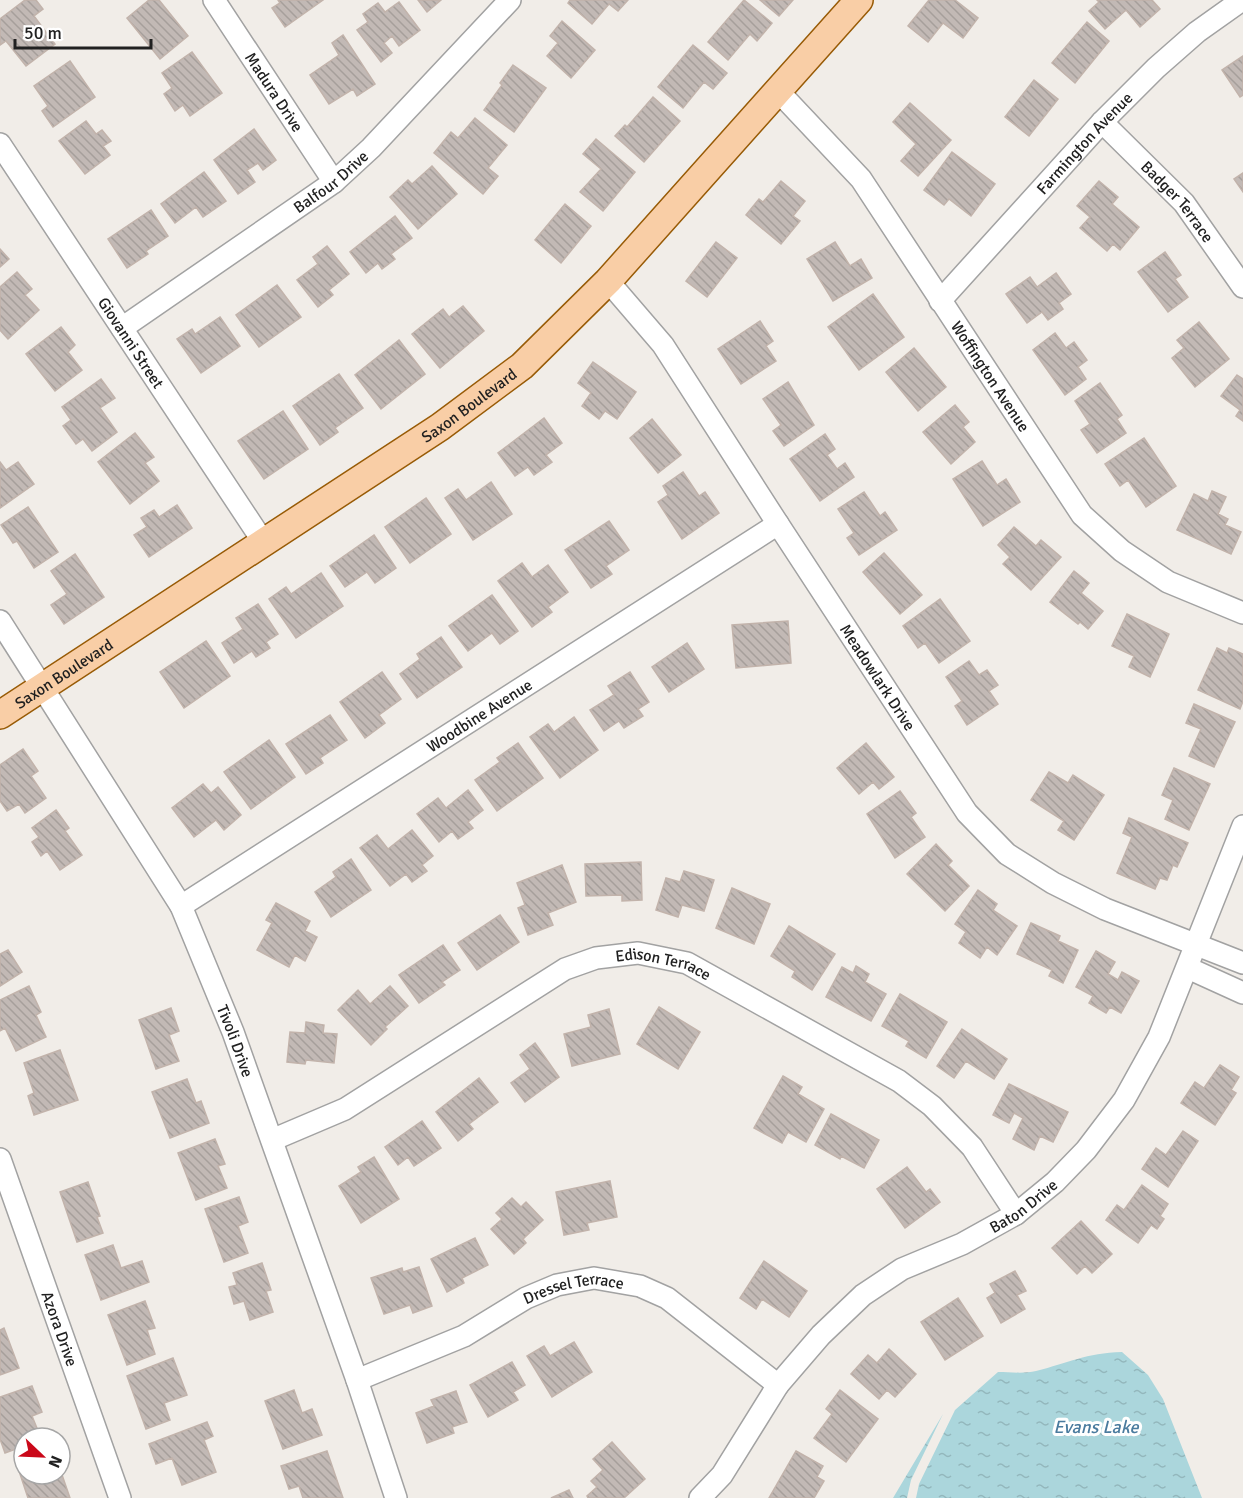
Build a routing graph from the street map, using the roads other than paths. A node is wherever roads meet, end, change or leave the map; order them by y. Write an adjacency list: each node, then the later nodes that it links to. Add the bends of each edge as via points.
1 (214, 0): 8 (street, Madura Drive)
2 (510, 0): 8 (street, Balfour Drive)
3 (859, 0): 5 (main road, Saxon Boulevard)
4 (1242, 0): 6 (street, Farmington Avenue, via 1197,32)
5 (778, 91): 9 (main road, Saxon Boulevard); 11 (street, Woffington Avenue, via 861,179)
6 (1102, 122): 10 (street, Badger Terrace, via 1184,203); 11 (street, Farmington Avenue)
7 (0, 144): 12 (street, Giovanni Street)
8 (334, 182): 12 (street, Balfour Drive)
9 (608, 281): 13 (street, Meadowlark Drive, via 663,345); 14 (main road, Saxon Boulevard, via 522,366 440,427)
10 (1243, 287)
11 (940, 301): 15 (street, Woffington Avenue, via 1082,515 1122,551 1168,582)
12 (122, 328): 14 (street, Giovanni Street)
13 (778, 524): 20 (street, Woodbine Avenue); 21 (street, Meadowlark Drive, via 967,813 1007,854 1053,883 1106,909)
14 (264, 543): 17 (main road, Saxon Boulevard)
15 (1243, 613)
16 (0, 621): 17 (street, Tivoli Drive)
17 (44, 687): 18 (main road, Saxon Boulevard); 20 (street, Tivoli Drive)
18 (0, 715)
19 (1243, 826): 21 (street, Baton Drive)
20 (181, 906): 25 (street, Tivoli Drive, via 212,976)
21 (1196, 944): 22 (street, Meadowlark Drive); 23 (street, Baton Drive)
22 (1243, 963)
23 (1188, 968): 24 (street); 27 (street, Baton Drive, via 1159,1037 1124,1100 1078,1158)
24 (1243, 993)
25 (272, 1140): 27 (street, Edison Terrace, via 345,1109 565,969 596,958 638,953 687,963 899,1081 932,1106 972,1147); 28 (street, Tivoli Drive)
26 (0, 1160): 30 (street, Azora Drive)
27 (1016, 1214): 29 (street, Baton Drive, via 962,1244 902,1269 863,1295 821,1335)
28 (357, 1380): 29 (street, Dressel Terrace, via 464,1336 557,1285 594,1278 640,1286 667,1298); 31 (street, Tivoli Drive)
29 (778, 1385): 32 (street, Baton Drive, via 722,1475)
30 (120, 1498)
31 (396, 1498)
32 (700, 1498)

